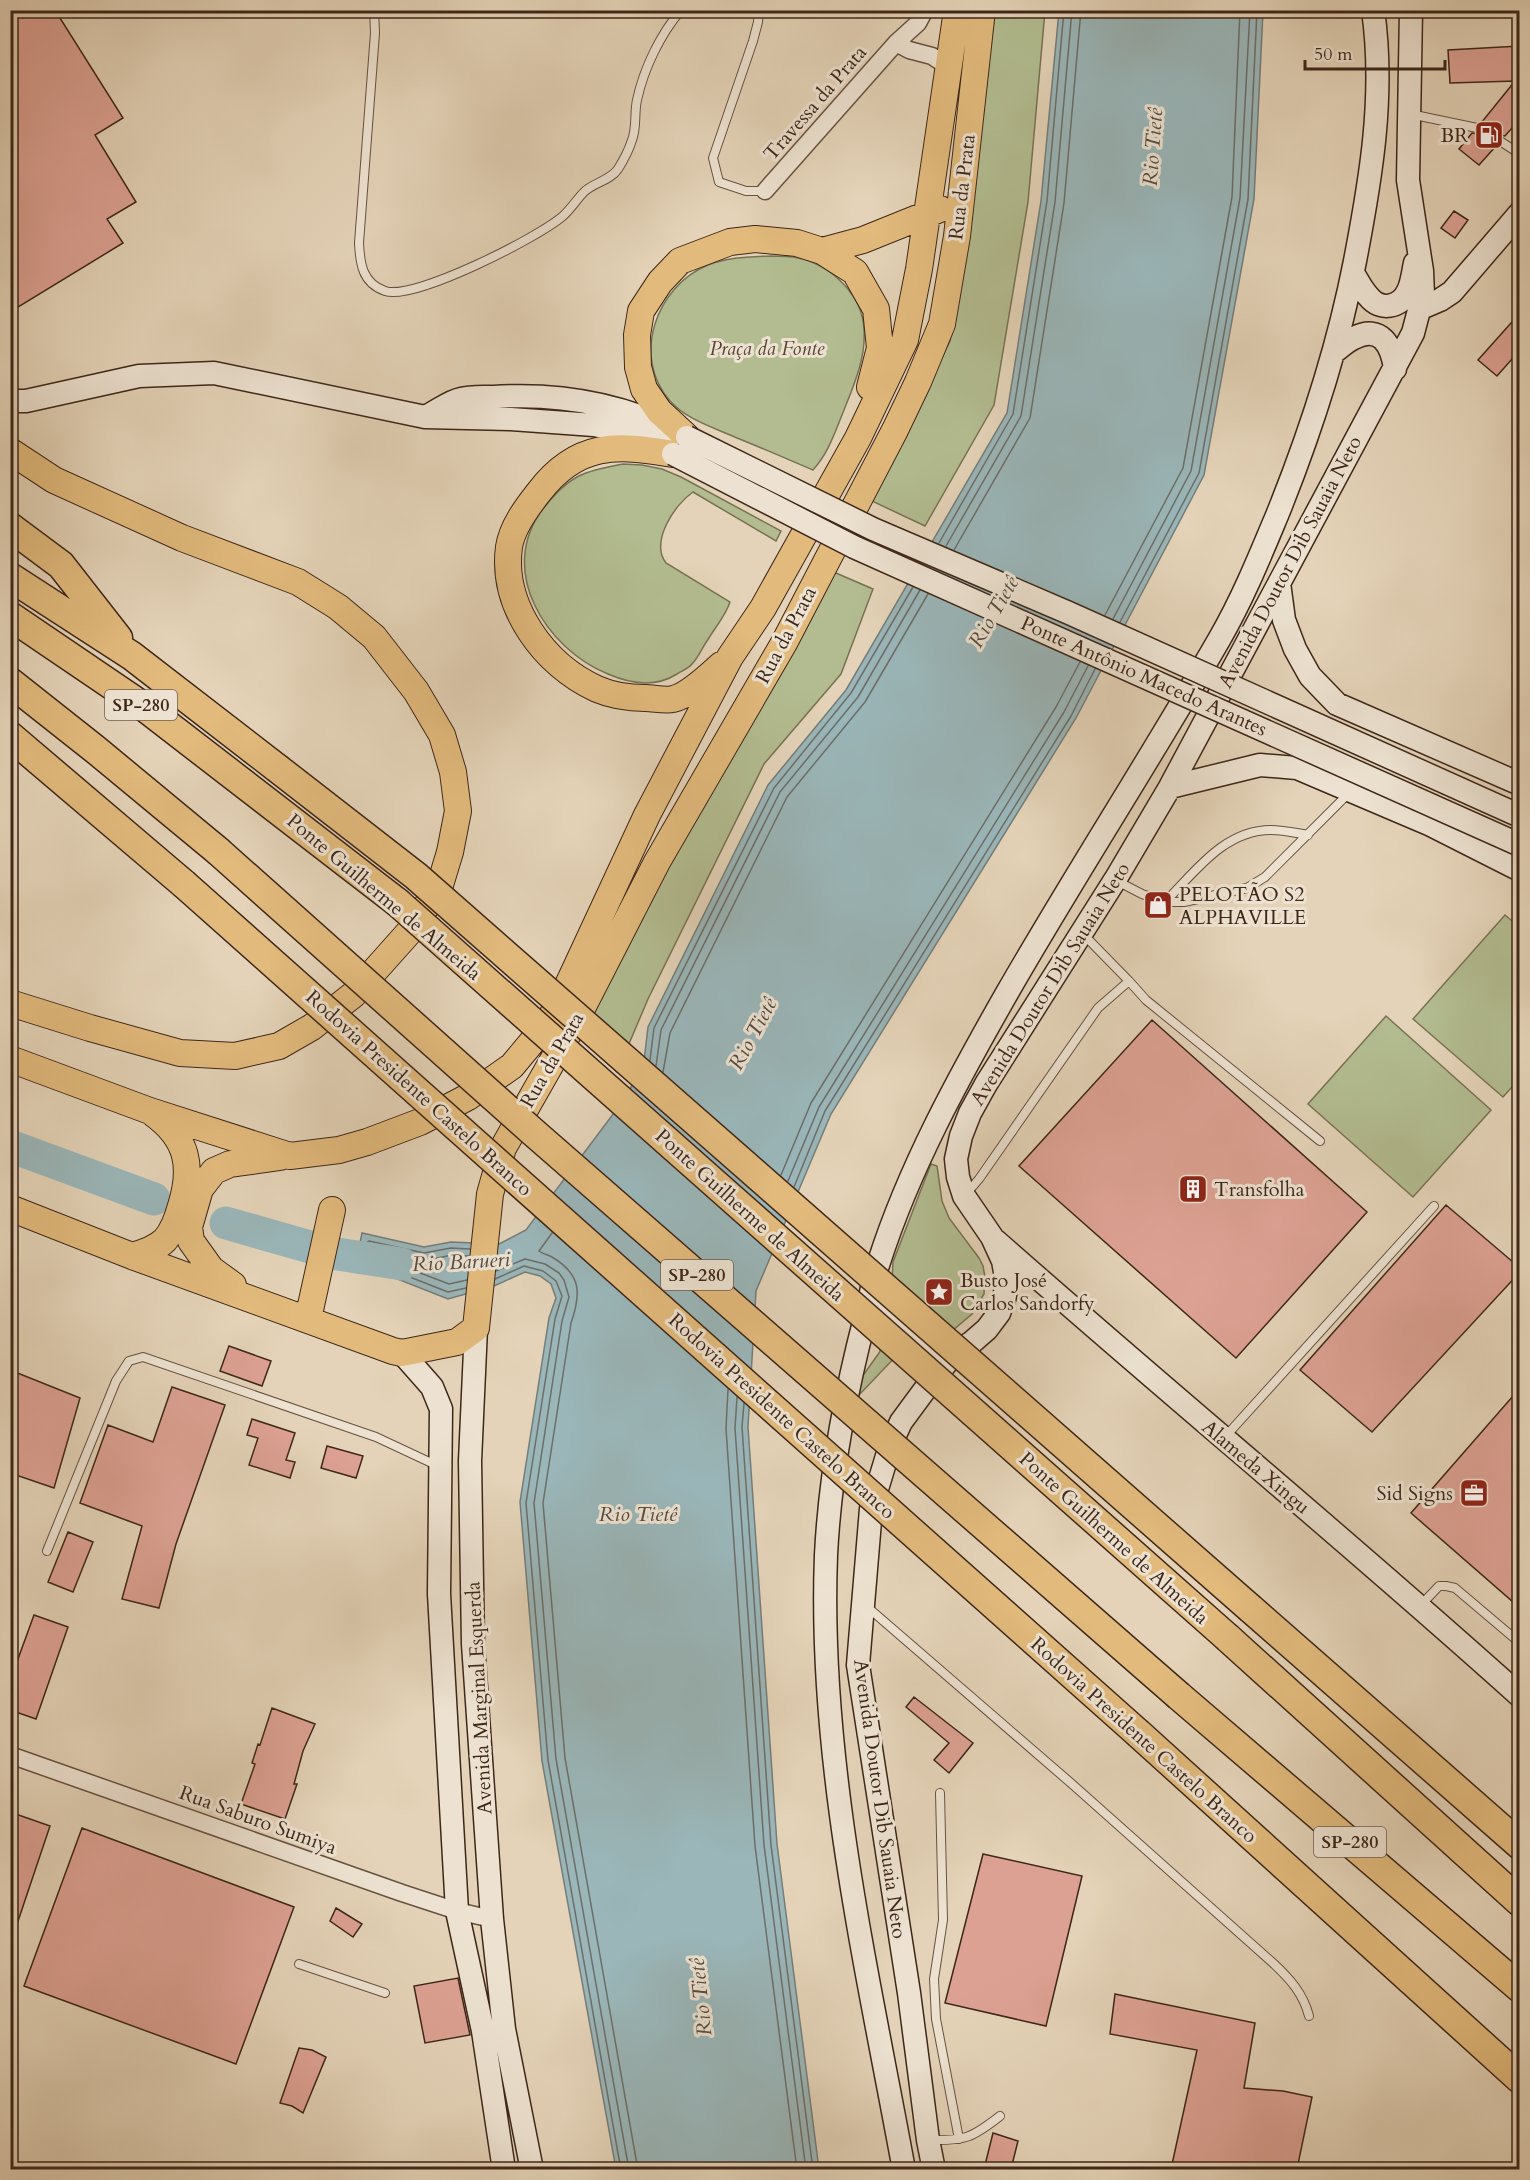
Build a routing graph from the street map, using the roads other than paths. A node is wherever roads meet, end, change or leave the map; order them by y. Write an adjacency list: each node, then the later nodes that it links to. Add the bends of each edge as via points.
1 (374, 10): 2 (lane, via 359,243 361,268 372,283 385,291 405,292 511,248 564,216 586,190 616,172 633,139 637,100 649,66 664,30)
2 (681, 10)
3 (759, 10): 15 (lane, via 753,41 713,158 719,182 746,191)
4 (925, 10): 9 (street, Travessa da Prata)
5 (957, 10): 10 (main road, Rua da Prata)
6 (982, 10): 16 (main road, Rua da Prata)
7 (1373, 10): 21 (main road, Avenida Doutor Dib Sauaia Neto, via 1379,90 1369,189)
8 (1411, 10): 11 (main road)
9 (896, 43): 10 (street, Travessa da Prata, via 933,56); 15 (street, Travessa da Prata)
10 (950, 68): 18 (main road, Rua da Prata)
11 (1409, 114): 12 (lane); 19 (main road, via 1408,180)
12 (1477, 128)
13 (1500, 141): 14 (lane)
14 (1520, 154)
15 (765, 191)
16 (961, 198): 18 (main road); 59 (main road, Rua da Prata, via 942,324 918,382 784,643 657,862 577,1018 503,1148 490,1194)
17 (1520, 213): 22 (main road, via 1452,292)
18 (927, 215): 20 (main road); 26 (main road, Rua da Prata, via 905,340)
19 (1419, 249): 21 (main road, via 1408,290 1396,304 1378,305); 22 (main road, Avenida Doutor Dib Sauaia Neto, via 1423,295)
20 (822, 251): 26 (main road, via 855,272 876,309 880,348); 27 (main road, via 797,243 755,239 730,242 680,261 660,282 641,311 638,368 644,388)
21 (1353, 273): 23 (main road, Avenida Doutor Dib Sauaia Neto)
22 (1419, 309): 24 (main road, Avenida Doutor Dib Sauaia Neto, via 1413,333)
23 (1334, 352): 24 (main road, via 1356,337 1382,337 1389,345); 62 (main road, Avenida Doutor Dib Sauaia Neto, via 1306,438 1255,569 1222,635 1064,895 958,1080 919,1160 887,1239)
24 (1395, 369): 31 (main road, Avenida Doutor Dib Sauaia Neto)
25 (10, 401): 27 (main road, via 26,401 139,376 214,373 425,417 594,425)
26 (858, 438): 34 (main road, Rua da Prata, via 763,608)
27 (680, 446): 34 (main road, via 598,449 569,462 550,477 530,502 509,545 508,570 515,601 542,647 561,667 599,690 634,698 673,699 699,684); 42 (main road, Ponte Antônio Macedo Arantes, bridge, via 1090,622); 44 (main road, Ponte Antônio Macedo Arantes, bridge, via 854,547)
28 (10, 451): 50 (main road, via 54,480 182,538 298,582 338,607 374,637 416,691 442,735 453,772 458,811 440,885 411,930 353,995 312,1027 279,1046 235,1056 180,1053)
29 (10, 526): 33 (highway, via 61,565)
30 (10, 577): 33 (highway)
31 (1279, 583): 36 (main road, via 1284,620 1295,649 1310,676); 40 (main road, Avenida Doutor Dib Sauaia Neto)
32 (10, 616): 78 (highway, Ponte Guilherme de Almeida / SP-280, bridge, via 147,709 397,902)
33 (132, 656): 77 (highway, bridge, via 416,876)
34 (730, 657): 54 (main road, Rua da Prata, via 647,815 561,1000 547,1024 512,1066 468,1097 388,1135 339,1150)
35 (10, 682): 82 (highway, SP-280, bridge, via 218,851 1179,1696)
36 (1336, 704): 38 (main road, via 1307,734); 39 (main road)
37 (10, 736): 85 (highway, Rodovia Presidente Castelo Branco, bridge, via 184,884 1139,1734)
38 (1297, 768): 40 (main road, via 1260,765); 41 (main road)
39 (1520, 784)
40 (1170, 787): 46 (main road, Avenida Doutor Dib Sauaia Neto)
41 (1352, 790): 43 (lane); 45 (main road)
42 (1520, 816)
43 (1308, 835): 47 (lane, via 1265,877 1247,888 1184,902); 47 (lane, via 1270,830 1220,846)
44 (1520, 845)
45 (1520, 870)
46 (1115, 880): 47 (lane); 48 (main road, Avenida Doutor Dib Sauaia Neto)
47 (1165, 902)
48 (1082, 932): 49 (lane); 55 (main road, Avenida Doutor Dib Sauaia Neto, via 970,1113 956,1159)
49 (1129, 981): 53 (lane, via 1146,1000); 55 (lane, via 1098,1008)
50 (10, 1003)
51 (10, 1059): 52 (main road)
52 (150, 1111): 54 (main road); 61 (main road, via 170,1126 183,1149 188,1173 178,1218 166,1239)
53 (1320, 1141)
54 (290, 1156): 63 (main road, Rua da Prata, via 246,1161 214,1171 200,1189 189,1227 191,1241 211,1269)
55 (964, 1196): 60 (main road, Avenida Doutor Dib Sauaia Neto)
56 (1434, 1206): 68 (lane)
57 (10, 1208): 61 (main road)
58 (332, 1210): 64 (main road)
59 (487, 1224): 65 (main road, Avenida Marginal Esquerda)
60 (992, 1237): 66 (main road, Avenida Doutor Dib Sauaia Neto, via 1003,1261 1005,1296 987,1329); 68 (main road, Alameda Xingu)
61 (132, 1256): 63 (main road)
62 (872, 1291): 66 (main road, via 891,1317 915,1338 928,1347); 91 (main road, Avenida Doutor Dib Sauaia Neto, via 840,1425 832,1489 826,1554 828,1688 836,1779)
63 (252, 1300): 64 (main road)
64 (308, 1319): 67 (main road)
65 (477, 1322): 67 (main road, via 456,1342); 80 (main road, Avenida Marginal Esquerda, via 470,1461 471,1590)
66 (956, 1351): 71 (main road, Avenida Doutor Dib Sauaia Neto, via 901,1422 890,1446 871,1509)
67 (402, 1353): 69 (main road, Avenida Marginal Esquerda, via 432,1387 441,1409)
68 (1223, 1439): 72 (main road, Alameda Xingu)
69 (439, 1466): 70 (lane, via 376,1437 143,1357 129,1361 116,1381); 79 (main road, Avenida Marginal Esquerda, via 439,1594)
70 (47, 1551)
71 (862, 1602): 84 (lane, via 1273,1963 1305,1999); 88 (main road, Avenida Doutor Dib Sauaia Neto, via 858,1665)
72 (1420, 1606): 73 (lane, via 1439,1586 1455,1588); 74 (main road, Alameda Xingu)
73 (1520, 1643)
74 (1520, 1696)
75 (10, 1755): 79 (street, Rua Saburo Sumiya)
76 (940, 1793): 87 (lane, via 942,1920 934,1979 936,2019)
77 (1520, 1845)
78 (1520, 1902)
79 (457, 1911): 80 (street, Rua Saburo Sumiya); 89 (main road, Avenida Marginal Esquerda, via 483,2031)
80 (492, 1920): 90 (main road, Avenida Marginal Esquerda, via 504,2029)
81 (299, 1964): 83 (lane)
82 (1520, 1988)
83 (385, 1994)
84 (1309, 2016)
85 (1520, 2079)
86 (1000, 2116): 87 (lane, via 975,2135)
87 (960, 2139): 88 (lane)
88 (928, 2140): 92 (main road, Avenida Doutor Dib Sauaia Neto)
89 (504, 2169)
90 (532, 2169)
91 (904, 2169)
92 (934, 2169)

